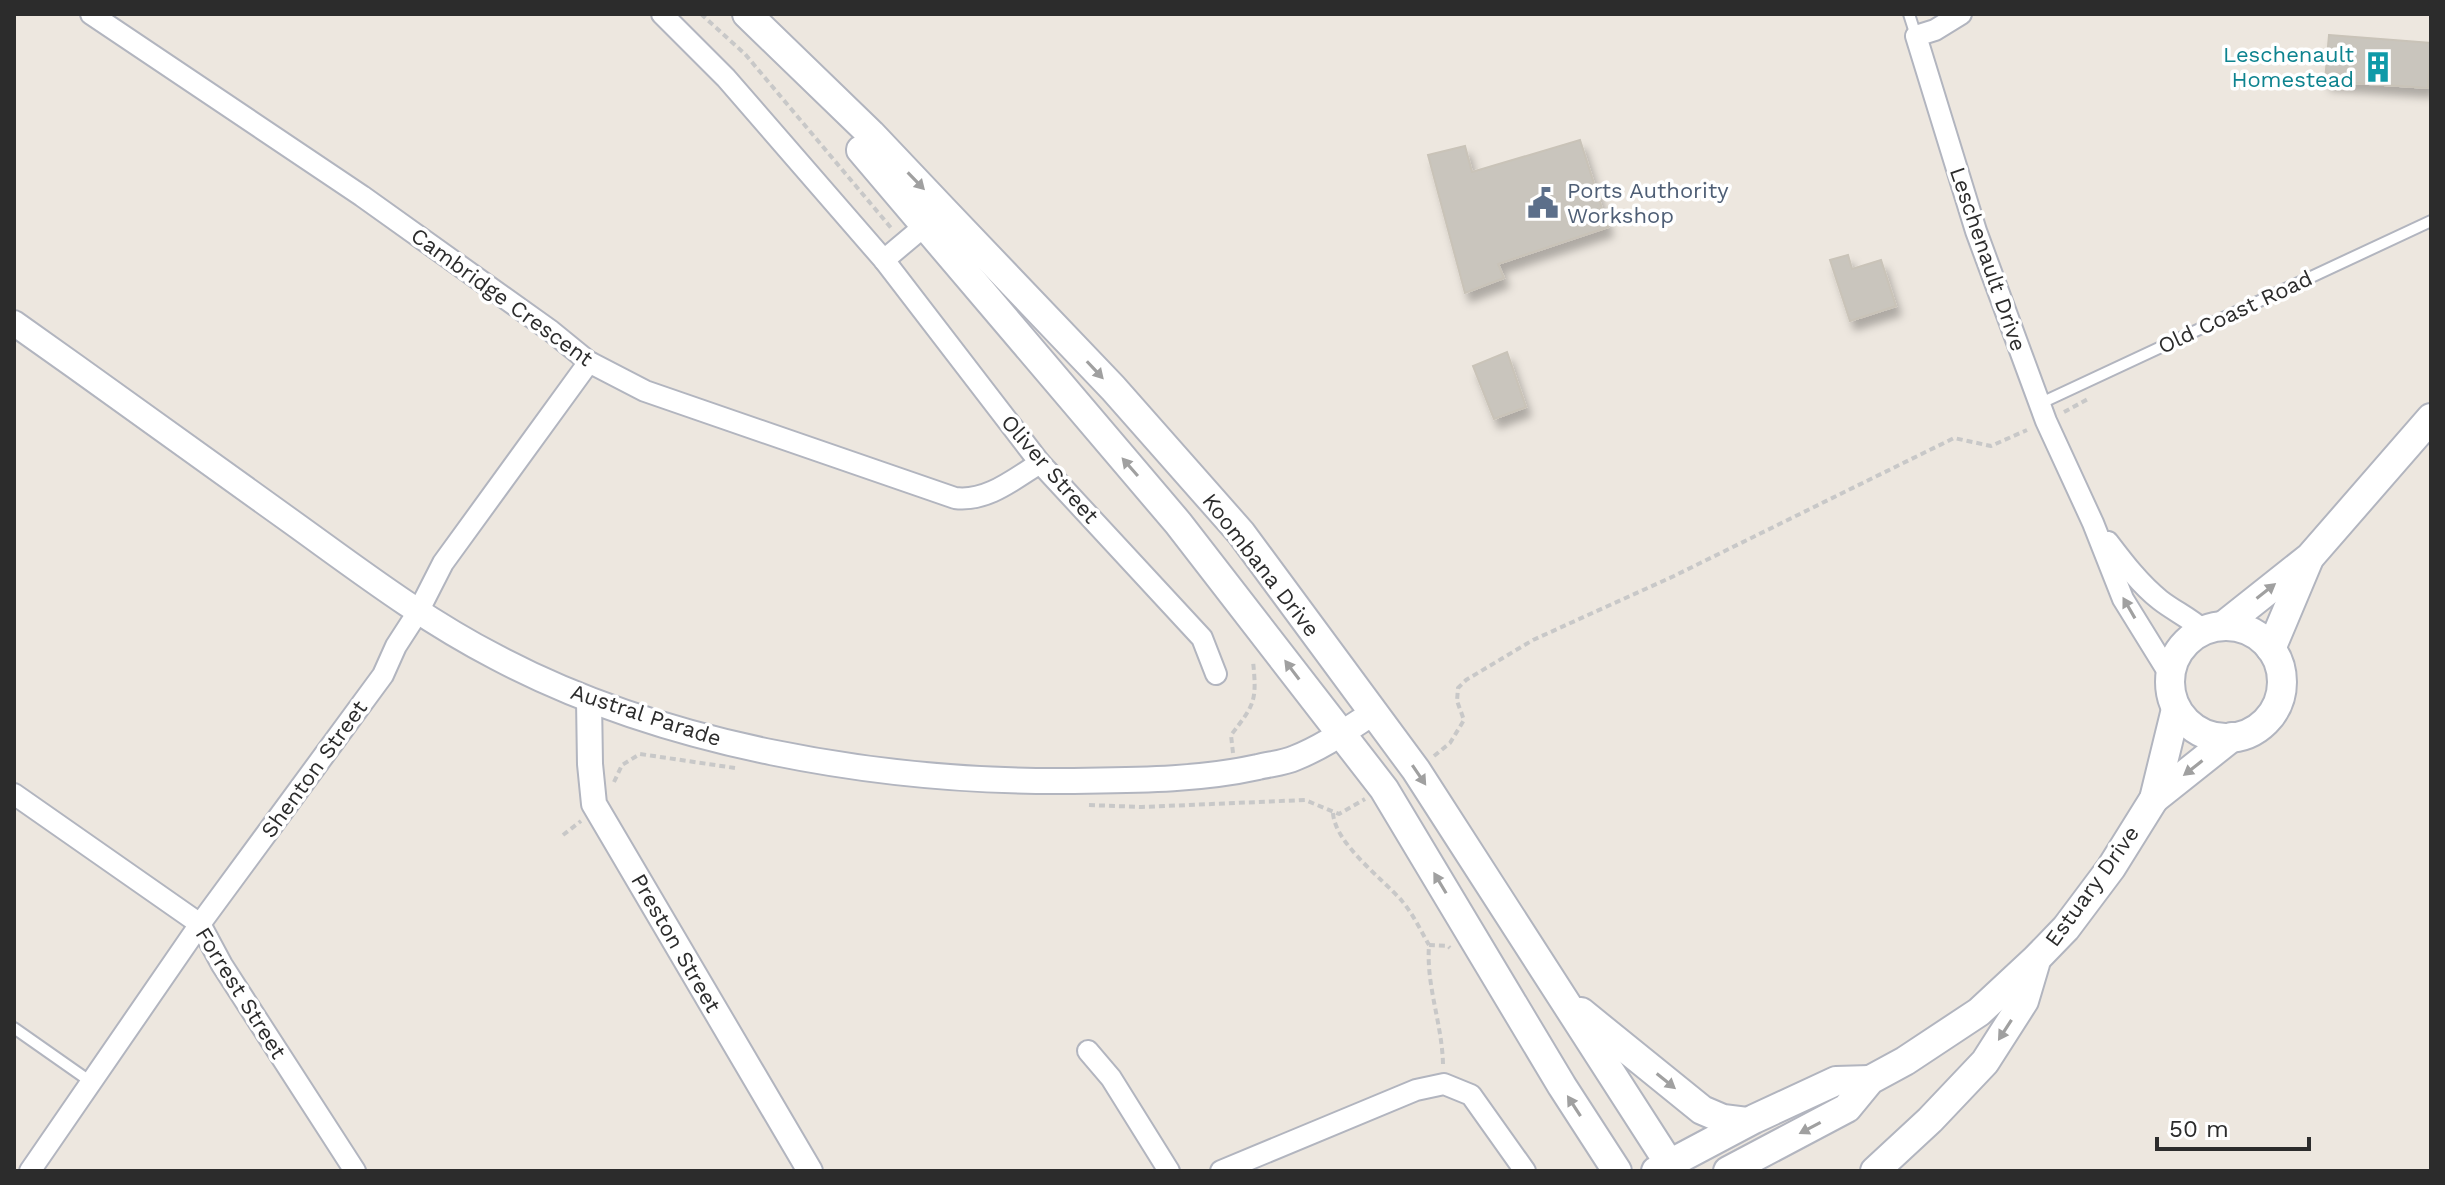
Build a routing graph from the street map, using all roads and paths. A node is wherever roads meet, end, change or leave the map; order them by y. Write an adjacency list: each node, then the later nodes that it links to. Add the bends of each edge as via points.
1 (91, 14): 13 (street, Cambridge Crescent, via 362,196)
2 (662, 14): 11 (street, Oliver Street, via 726,78)
3 (701, 14): 10 (path, via 745,54)
4 (1909, 14): 7 (lane)
5 (1961, 14): 7 (street)
6 (754, 21): 8 (main road, Koombana Drive, via 871,134)
7 (1916, 36): 15 (street, Leschenault Drive, via 1976,231)
8 (935, 217): 10 (street); 28 (main road, Koombana Drive, one-way to 28, via 1113,388 1241,533); 29 (main road, Koombana Drive, one-way to 8)
9 (2431, 221): 15 (lane, Old Coast Road)
10 (904, 243): 11 (street)
11 (884, 260): 17 (street, Oliver Street)
12 (14, 323): 20 (street, Austral Parade)
13 (589, 362): 17 (street, Cambridge Crescent, via 645,391 955,498 989,494); 20 (street, Shenton Street, via 443,563)
14 (2092, 396): 15 (path)
15 (2043, 412): 18 (street, Leschenault Drive); 32 (path, via 1991,446 1954,438 1533,640 1458,688 1464,720 1450,743)
16 (2431, 418): 19 (main road)
17 (1040, 463): 24 (street, Oliver Street, via 1202,638)
18 (2093, 523): 21 (street, Leschenault Drive, via 2133,575 2161,601); 25 (street, Leschenault Drive, one-way to 18, via 2123,599)
19 (2310, 557): 21 (main road, one-way to 19); 22 (main road)
20 (418, 612): 26 (street, Austral Parade, via 496,658); 41 (street, Shenton Street, via 383,675)
21 (2213, 628): 22 (main road, via 2250,631); 25 (main road, via 2187,641 2175,656)
22 (2271, 649): 30 (main road, via 2279,664 2280,697 2262,724)
23 (1253, 658): 33 (path, via 1253,706 1231,735)
24 (1216, 674)
25 (2170, 675): 27 (main road)
26 (589, 700): 33 (street, Austral Parade, via 766,751 938,776 1124,780); 38 (street, Preston Street)
27 (2176, 709): 30 (main road, via 2200,732); 36 (main road, Estuary Drive)
28 (1373, 713): 29 (street, Austral Parade); 32 (main road, Koombana Drive)
29 (1341, 734): 33 (street, Austral Parade, via 1293,759); 34 (main road, Koombana Drive)
30 (2232, 737): 36 (main road, Estuary Drive, one-way to 36)
31 (745, 770): 38 (path, via 640,754 622,765)
32 (1416, 770): 45 (main road, Koombana Drive, one-way to 45)
33 (1236, 772)
34 (1384, 789): 39 (path, via 1339,814); 59 (main road, Koombana Drive, one-way to 34)
35 (14, 794): 41 (street, Forrest Street)
36 (2154, 799): 44 (main road, Estuary Drive, via 2111,868)
37 (1080, 804): 39 (path, via 1142,807 1305,800)
38 (597, 809): 40 (path); 55 (street, Preston Street)
39 (1333, 812): 42 (path, via 1353,851 1404,903)
40 (563, 835)
41 (200, 924): 49 (street, Shenton Street); 54 (street, Forrest Street)
42 (1429, 945): 43 (path, via 1448,946); 50 (path, via 1428,981 1442,1042)
43 (1457, 959)
44 (2036, 959): 48 (main road, Estuary Drive, via 1979,1012); 61 (main road, one-way to 61, via 2024,1001 1985,1062)
45 (1562, 996): 51 (main road, one-way to 51, via 1702,1110); 52 (main road, Koombana Drive)
46 (14, 1028): 49 (lane)
47 (1088, 1051): 56 (street)
48 (1870, 1080): 51 (main road, Estuary Drive, via 1836,1081); 60 (main road, Estuary Drive, one-way to 60, via 1847,1108)
49 (92, 1083): 53 (street, Shenton Street)
50 (1444, 1084): 57 (street, via 1416,1090); 58 (street, via 1471,1095)
51 (1747, 1122): 52 (main road, Estuary Drive)
52 (1666, 1168)
53 (30, 1171)
54 (355, 1171)
55 (810, 1171)
56 (1169, 1171)
57 (1221, 1171)
58 (1525, 1171)
59 (1617, 1171)
60 (1728, 1171)
61 (1875, 1171)

